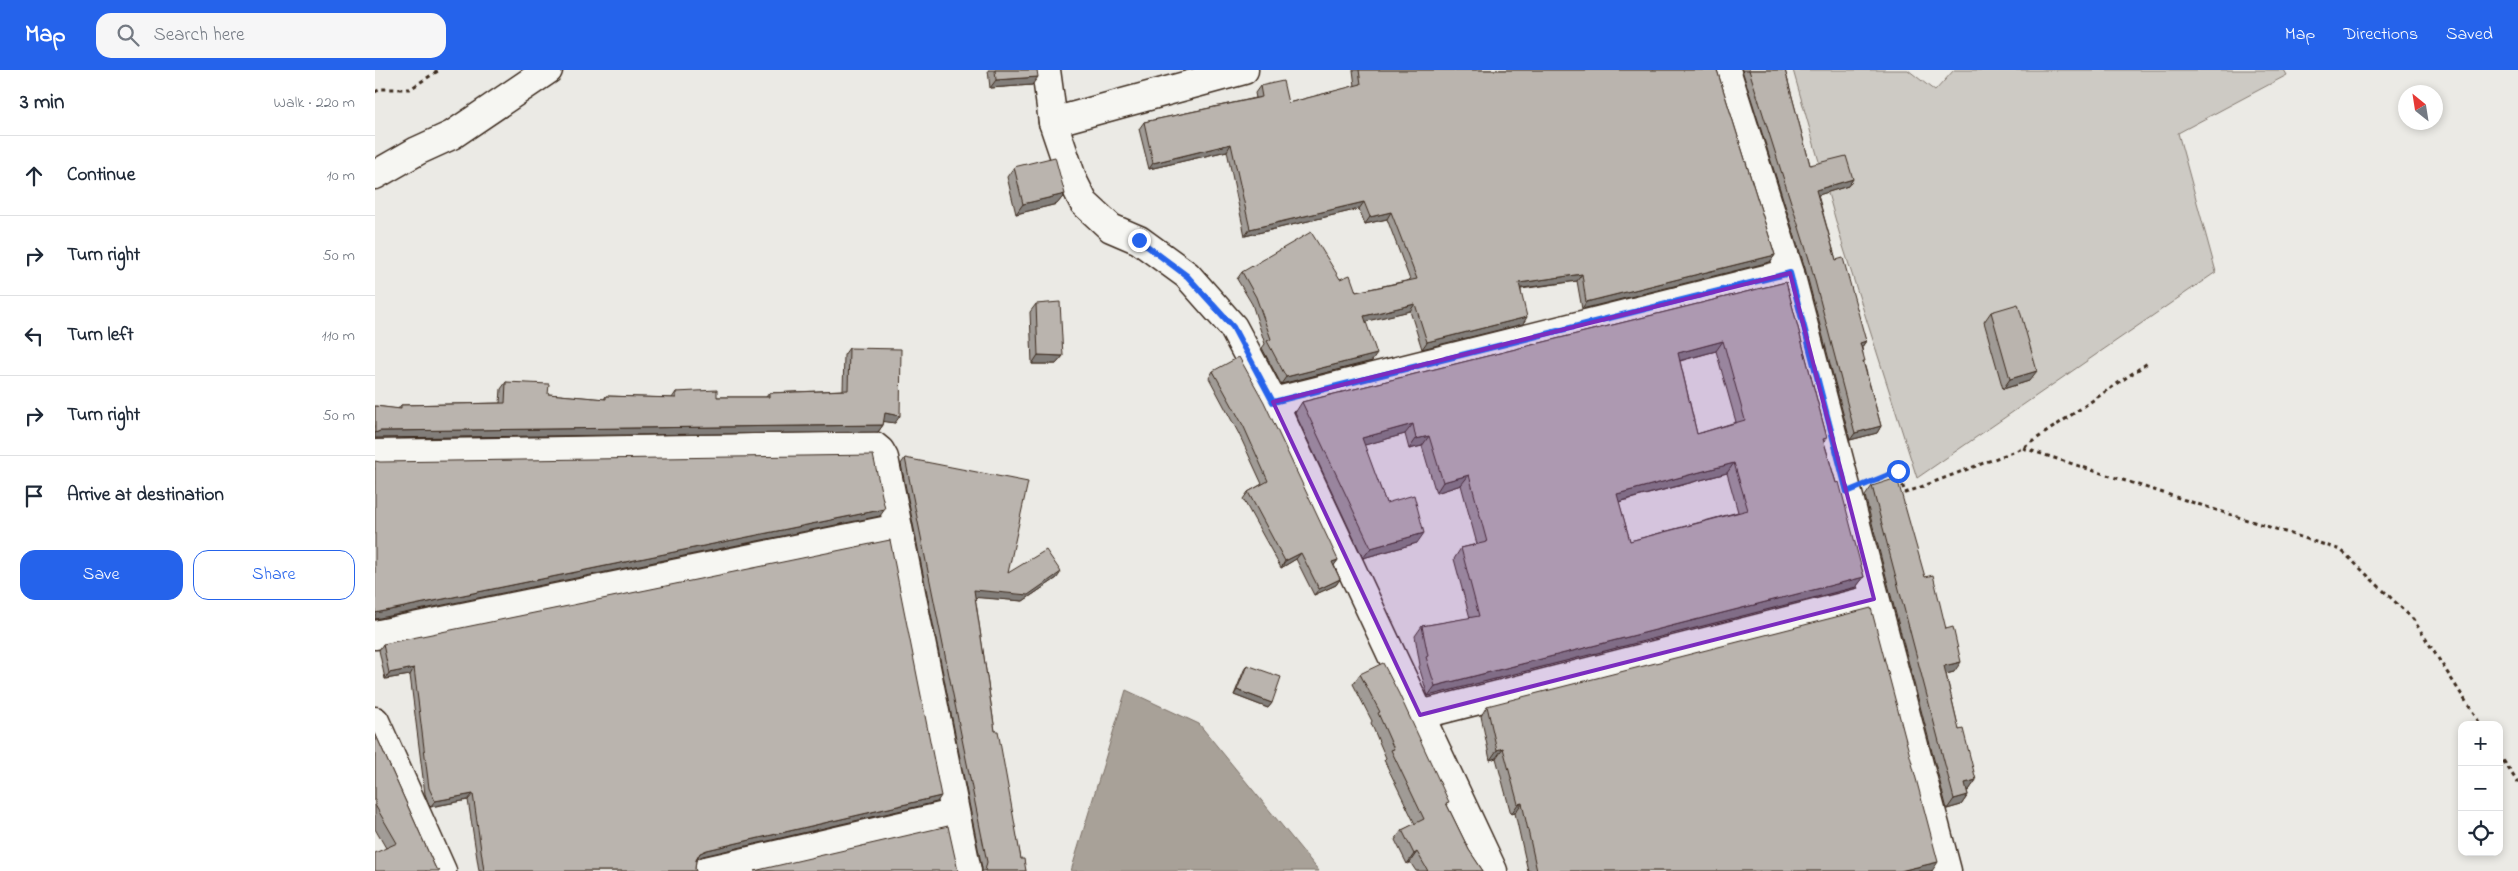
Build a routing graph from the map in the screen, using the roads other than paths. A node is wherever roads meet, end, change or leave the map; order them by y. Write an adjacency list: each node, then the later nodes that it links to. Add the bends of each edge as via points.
1 (548, 70): 6 (street, via 452,135)
2 (1046, 70): 5 (street)
3 (1244, 70): 5 (street)
4 (1727, 70): 7 (street)
5 (1053, 122): 8 (street, via 1084,203 1111,228 1139,240 1187,276 1233,327)
6 (375, 175)
7 (1790, 273): 8 (street); 11 (street)
8 (1273, 402): 13 (street)
9 (375, 454): 10 (street, via 874,446 884,458)
10 (898, 528): 12 (street); 15 (street)
11 (1874, 599): 13 (street); 20 (street)
12 (375, 635)
13 (1419, 716): 19 (street)
14 (375, 721): 16 (street)
15 (954, 814): 17 (street); 18 (street)
16 (442, 871)
17 (706, 871)
18 (967, 871)
19 (1493, 871)
20 (1947, 871)

